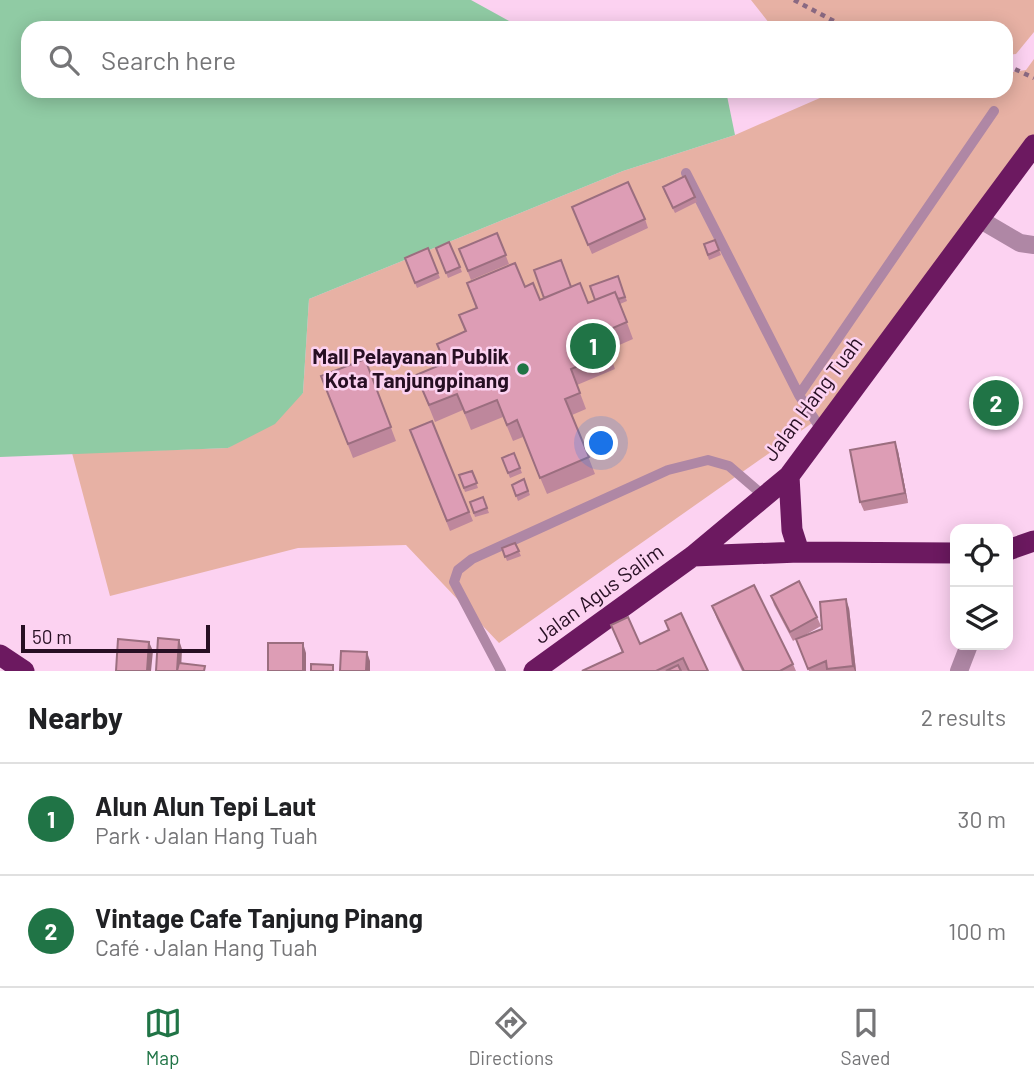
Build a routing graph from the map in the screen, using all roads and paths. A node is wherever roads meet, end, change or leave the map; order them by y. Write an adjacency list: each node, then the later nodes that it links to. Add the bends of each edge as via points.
1 (794, 0): 2 (path)
2 (834, 21)
3 (1013, 68): 4 (path)
4 (1034, 78)
5 (994, 111): 10 (lane)
6 (1034, 145): 8 (highway, Jalan Hang Tuah)
7 (686, 173): 10 (lane)
8 (979, 219): 9 (street, via 1020,243); 11 (highway, Jalan Hang Tuah)
9 (1034, 245)
10 (799, 395): 11 (lane)
11 (822, 431): 12 (highway, Jalan Hang Tuah)
12 (789, 476): 13 (highway, Jalan Hang Tuah); 16 (highway, via 792,530)
13 (764, 496): 18 (highway, Jalan Hang Tuah); 22 (lane, via 729,466 708,460 668,470 472,559 458,570 454,582)
14 (1034, 541): 15 (highway)
15 (1013, 548)
16 (799, 552): 17 (highway); 18 (highway)
17 (950, 553)
18 (693, 556): 23 (highway, Jalan Agus Salim)
19 (967, 650): 24 (street)
20 (0, 656): 21 (highway)
21 (24, 671)
22 (501, 671)
23 (534, 671)
24 (960, 671)

